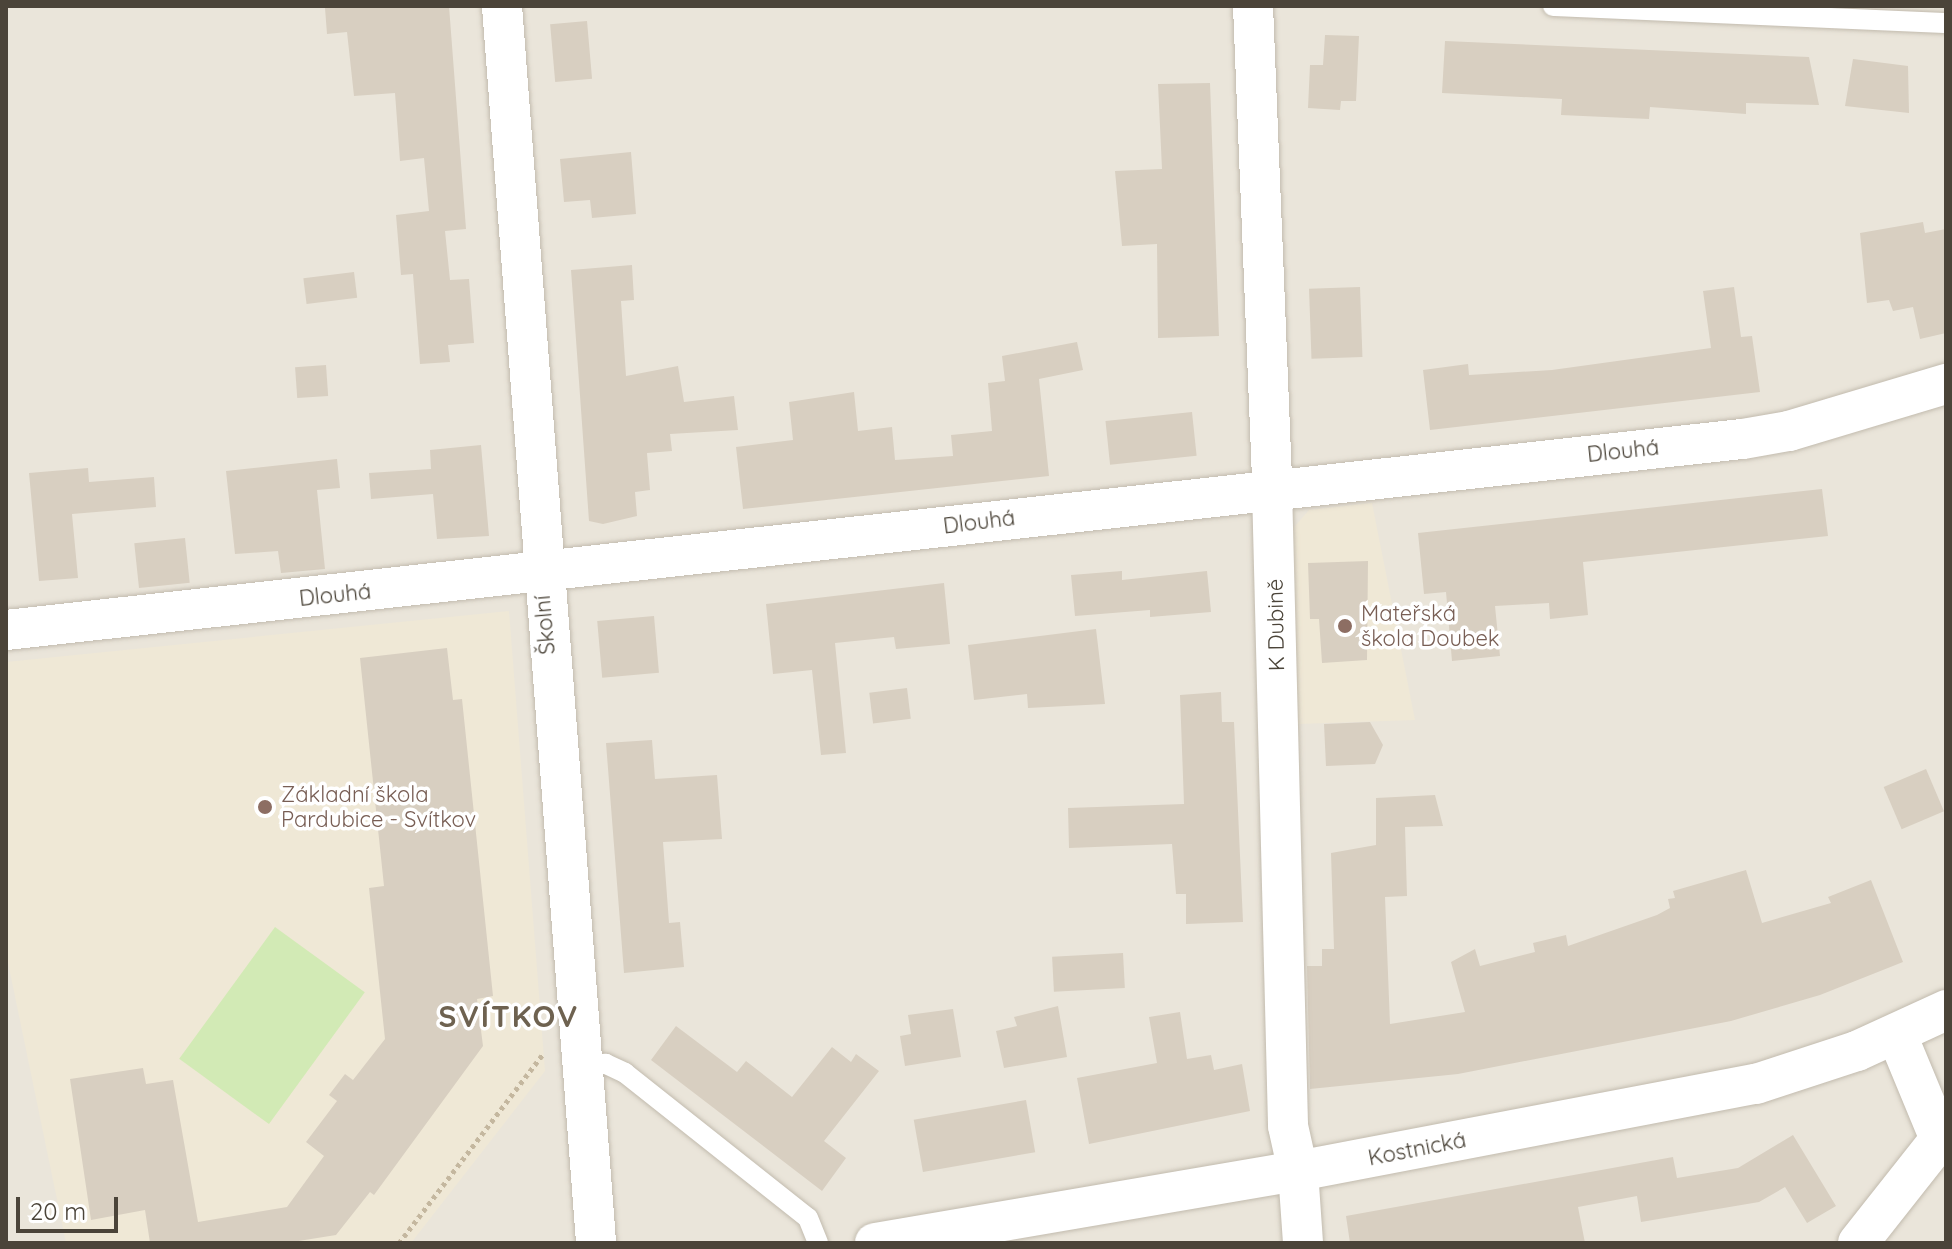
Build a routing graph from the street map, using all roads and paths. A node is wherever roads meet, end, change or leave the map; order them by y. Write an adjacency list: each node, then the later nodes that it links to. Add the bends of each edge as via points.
1 (502, 6): 7 (street, Školní)
2 (1253, 6): 6 (street, K Dubině)
3 (1553, 6): 4 (lane)
4 (1946, 23)
5 (1946, 384): 6 (street, Dlouhá, via 1789,431 1743,439)
6 (1272, 488): 7 (street, Dlouhá); 13 (street, K Dubině, via 1288,1126)
7 (541, 572): 8 (street, Dlouhá); 11 (street, Školní)
8 (6, 630)
9 (1946, 1010): 10 (street, Kostnická)
10 (1897, 1035): 12 (street); 13 (street, Kostnická, via 1756,1084)
11 (580, 1056): 14 (path, via 547,1049); 15 (street, Školní); 16 (lane, via 625,1073 808,1218)
12 (1943, 1141): 19 (street)
13 (1298, 1171): 17 (street, Kostnická); 18 (street, K Dubině)
14 (399, 1243)
15 (596, 1243)
16 (818, 1243)
17 (875, 1243)
18 (1303, 1243)
19 (1858, 1243)

